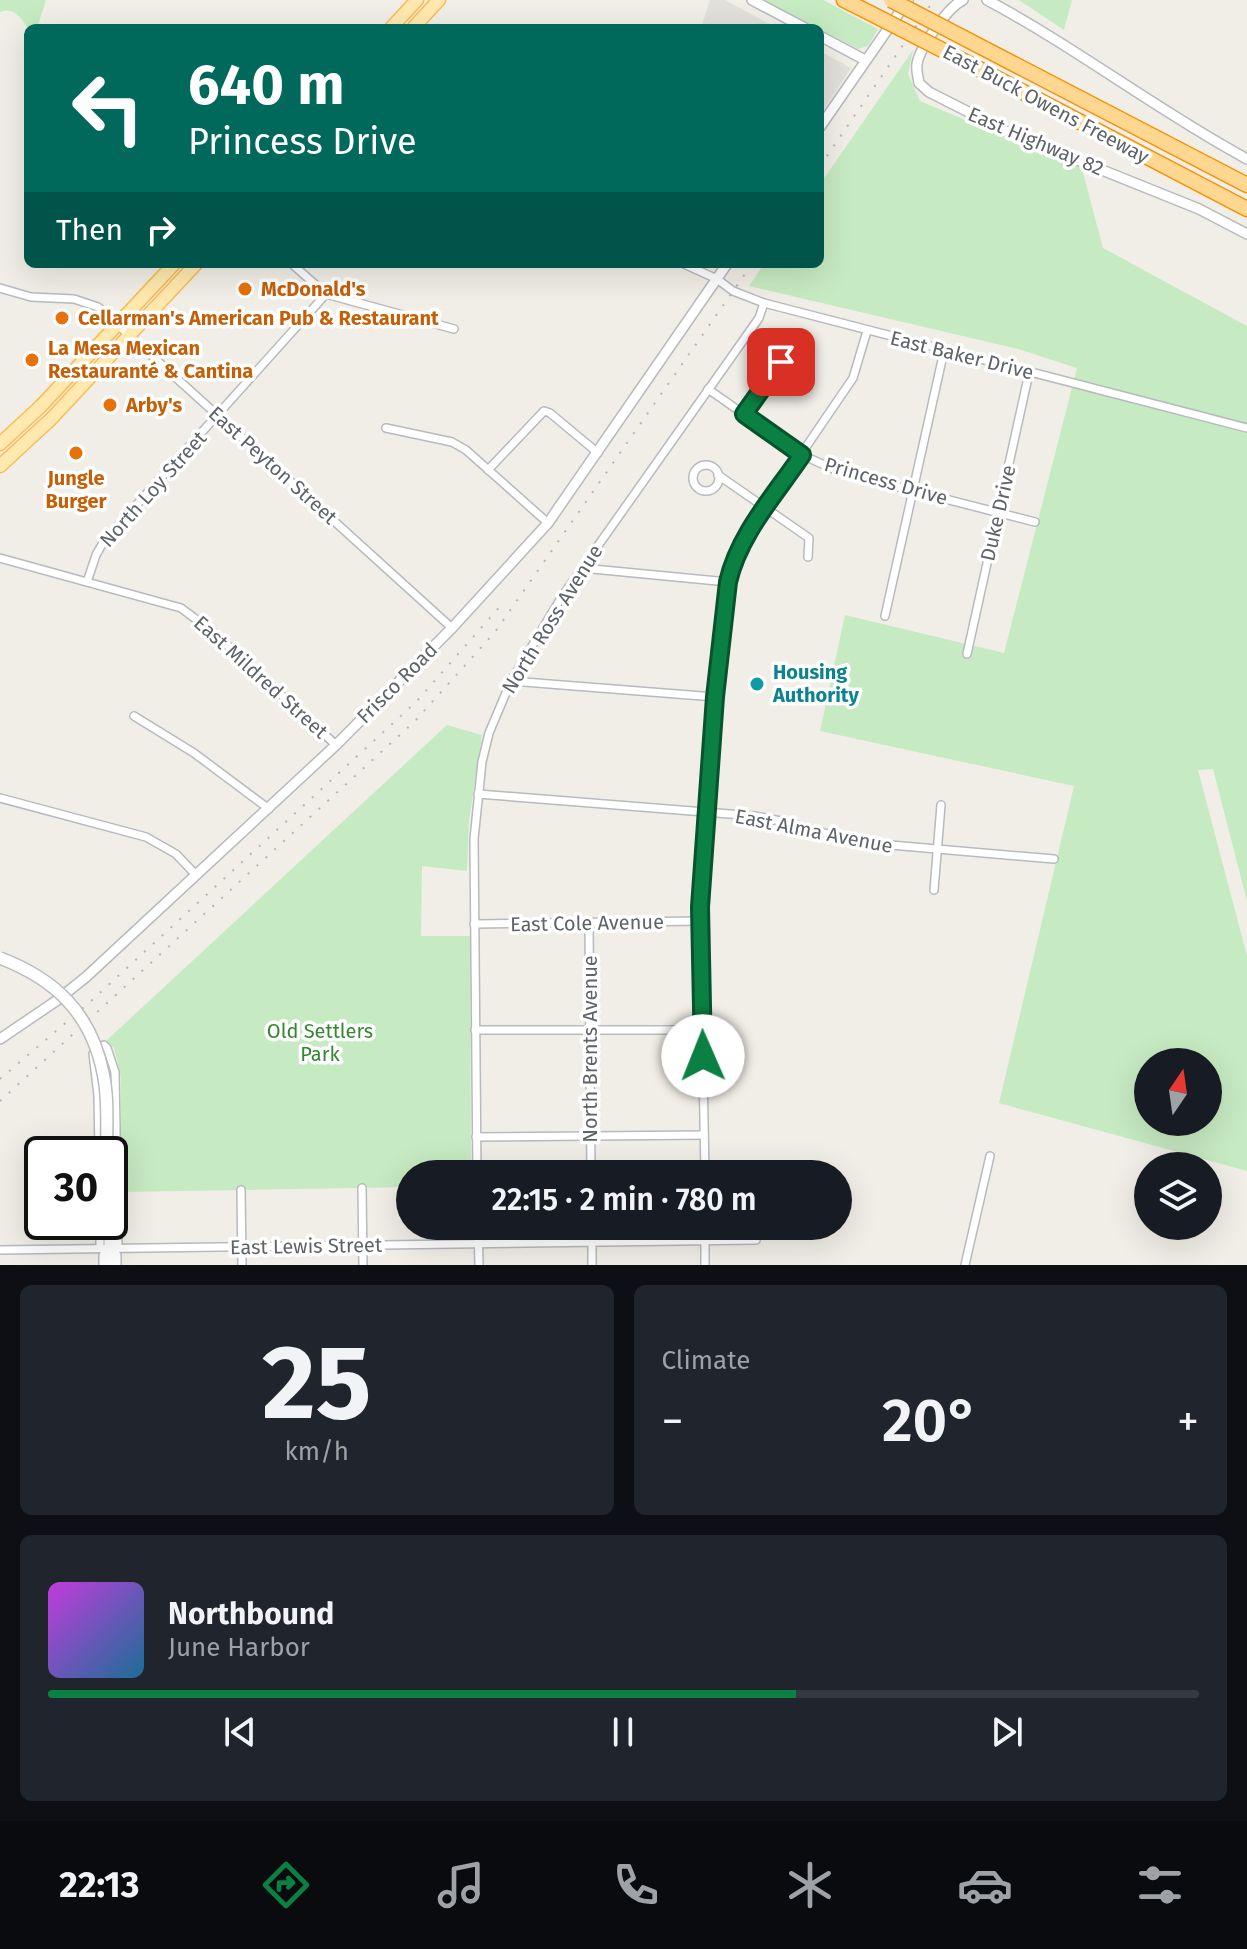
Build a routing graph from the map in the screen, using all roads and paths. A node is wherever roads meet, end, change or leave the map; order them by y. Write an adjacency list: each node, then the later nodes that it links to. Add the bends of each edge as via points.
1 (417, 0): 9 (main road)
2 (439, 0): 10 (main road)
3 (752, 0): 11 (street)
4 (891, 0): 16 (highway, East Buck Owens Freeway, bridge)
5 (908, 0): 13 (street)
6 (963, 0): 18 (street, East Highway 82, via 950,11 917,64 919,83 929,92 1010,133)
7 (987, 0): 15 (street)
8 (851, 4): 17 (highway, East Buck Owens Freeway, bridge)
9 (395, 24)
10 (417, 24)
11 (797, 24)
12 (824, 38): 13 (street)
13 (865, 60): 14 (street)
14 (824, 121)
15 (1247, 159)
16 (1247, 185)
17 (1247, 209)
18 (1247, 234)
19 (170, 268): 28 (main road)
20 (192, 268): 31 (main road)
21 (297, 268): 26 (street)
22 (693, 268): 24 (street, East Baker Drive)
23 (724, 268): 24 (street, Frisco Road)
24 (717, 279): 27 (street, East Baker Drive); 41 (street, Frisco Road)
25 (0, 288): 28 (street, East Peyton Street, via 31,297 89,302)
26 (326, 294): 29 (street); 37 (street, North Loy Street)
27 (764, 303): 30 (street, East Baker Drive); 35 (street, North Ross Avenue)
28 (119, 324): 31 (street, East Peyton Street); 40 (main road)
29 (454, 329)
30 (867, 331): 32 (street, East Baker Drive); 42 (street, via 853,378)
31 (130, 335): 37 (street, East Peyton Street); 43 (main road)
32 (944, 351): 34 (street, East Baker Drive); 46 (street)
33 (781, 362): 36 (street)
34 (1029, 373): 39 (street, East Baker Drive); 48 (street, Duke Drive)
35 (708, 389): 36 (street, Princess Drive); 53 (street, North Ross Avenue)
36 (744, 414): 42 (street, Princess Drive)
37 (218, 416): 54 (street, North Loy Street, via 104,541); 57 (street, East Peyton Street)
38 (386, 428): 44 (street, via 452,442)
39 (1247, 428)
40 (0, 444)
41 (598, 453): 44 (street, via 544,411); 50 (street, Frisco Road)
42 (802, 455): 46 (street, Princess Drive, via 840,472); 47 (street)
43 (0, 466)
44 (488, 470): 50 (street)
45 (718, 475): 47 (street)
46 (913, 490): 48 (street, Princess Drive); 56 (street)
47 (767, 507): 51 (street, via 809,538); 55 (street, via 742,544)
48 (998, 512): 49 (street, Princess Drive); 58 (street, Duke Drive)
49 (1035, 522)
50 (548, 523): 57 (street, Frisco Road)
51 (808, 557)
52 (0, 558): 54 (street, East Mildred Street)
53 (582, 568): 55 (street); 59 (street, North Ross Avenue)
54 (87, 582): 62 (street, East Mildred Street, via 166,602 194,616)
55 (728, 582): 60 (street)
56 (885, 616)
57 (452, 628): 62 (street, Frisco Road)
58 (967, 654)
59 (511, 681): 60 (street); 63 (street, North Ross Avenue, via 489,733)
60 (715, 697): 67 (street)
61 (134, 716): 66 (street)
62 (336, 745): 66 (street, Frisco Road)
63 (478, 794): 67 (street, East Alma Avenue); 73 (street, North Ross Avenue)
64 (0, 798): 70 (street, via 146,837 176,854)
65 (941, 805): 68 (street)
66 (269, 809): 70 (street, Frisco Road)
67 (707, 812): 68 (street, East Alma Avenue, via 786,822 856,842); 72 (street)
68 (937, 850): 69 (street, East Alma Avenue); 71 (street)
69 (1054, 859)
70 (196, 875): 80 (street, Frisco Road, via 86,977)
71 (934, 890)
72 (701, 921): 74 (street, East Cole Avenue); 78 (street)
73 (474, 924): 74 (street, East Cole Avenue); 77 (street, North Ross Avenue)
74 (589, 924): 76 (street, North Brents Avenue)
75 (0, 958): 83 (main road, bridge, via 55,987 85,1025 103,1074)
76 (590, 1029): 77 (street); 78 (street); 85 (street, North Brents Avenue)
77 (475, 1030): 86 (street, North Ross Avenue)
78 (703, 1030): 79 (street); 81 (street)
79 (718, 1030)
80 (0, 1039)
81 (704, 1135): 85 (street); 90 (street)
82 (99, 1136): 84 (street, via 93,1054 104,1045 115,1072)
83 (106, 1136)
84 (113, 1136)
85 (590, 1136): 86 (street); 89 (street, North Brents Avenue)
86 (476, 1137): 88 (street, North Ross Avenue)
87 (990, 1156): 110 (street)
88 (477, 1160)
89 (591, 1160)
90 (705, 1160)
91 (362, 1188): 99 (street)
92 (241, 1190): 100 (street)
93 (109, 1240): 101 (main road)
94 (110, 1240): 101 (street)
95 (478, 1240): 98 (street)
96 (705, 1240): 97 (street, East Lewis Street); 109 (street)
97 (592, 1243): 98 (street, East Lewis Street); 108 (street)
98 (478, 1244): 99 (street, East Lewis Street); 107 (street)
99 (363, 1245): 100 (street, East Lewis Street); 106 (street)
100 (242, 1246): 101 (street, East Lewis Street); 105 (street)
101 (110, 1247): 102 (street, East Lewis Street); 103 (main road); 104 (main road)
102 (0, 1250)
103 (105, 1265)
104 (115, 1265)
105 (242, 1265)
106 (363, 1265)
107 (479, 1265)
108 (592, 1265)
109 (705, 1265)
110 (965, 1265)

